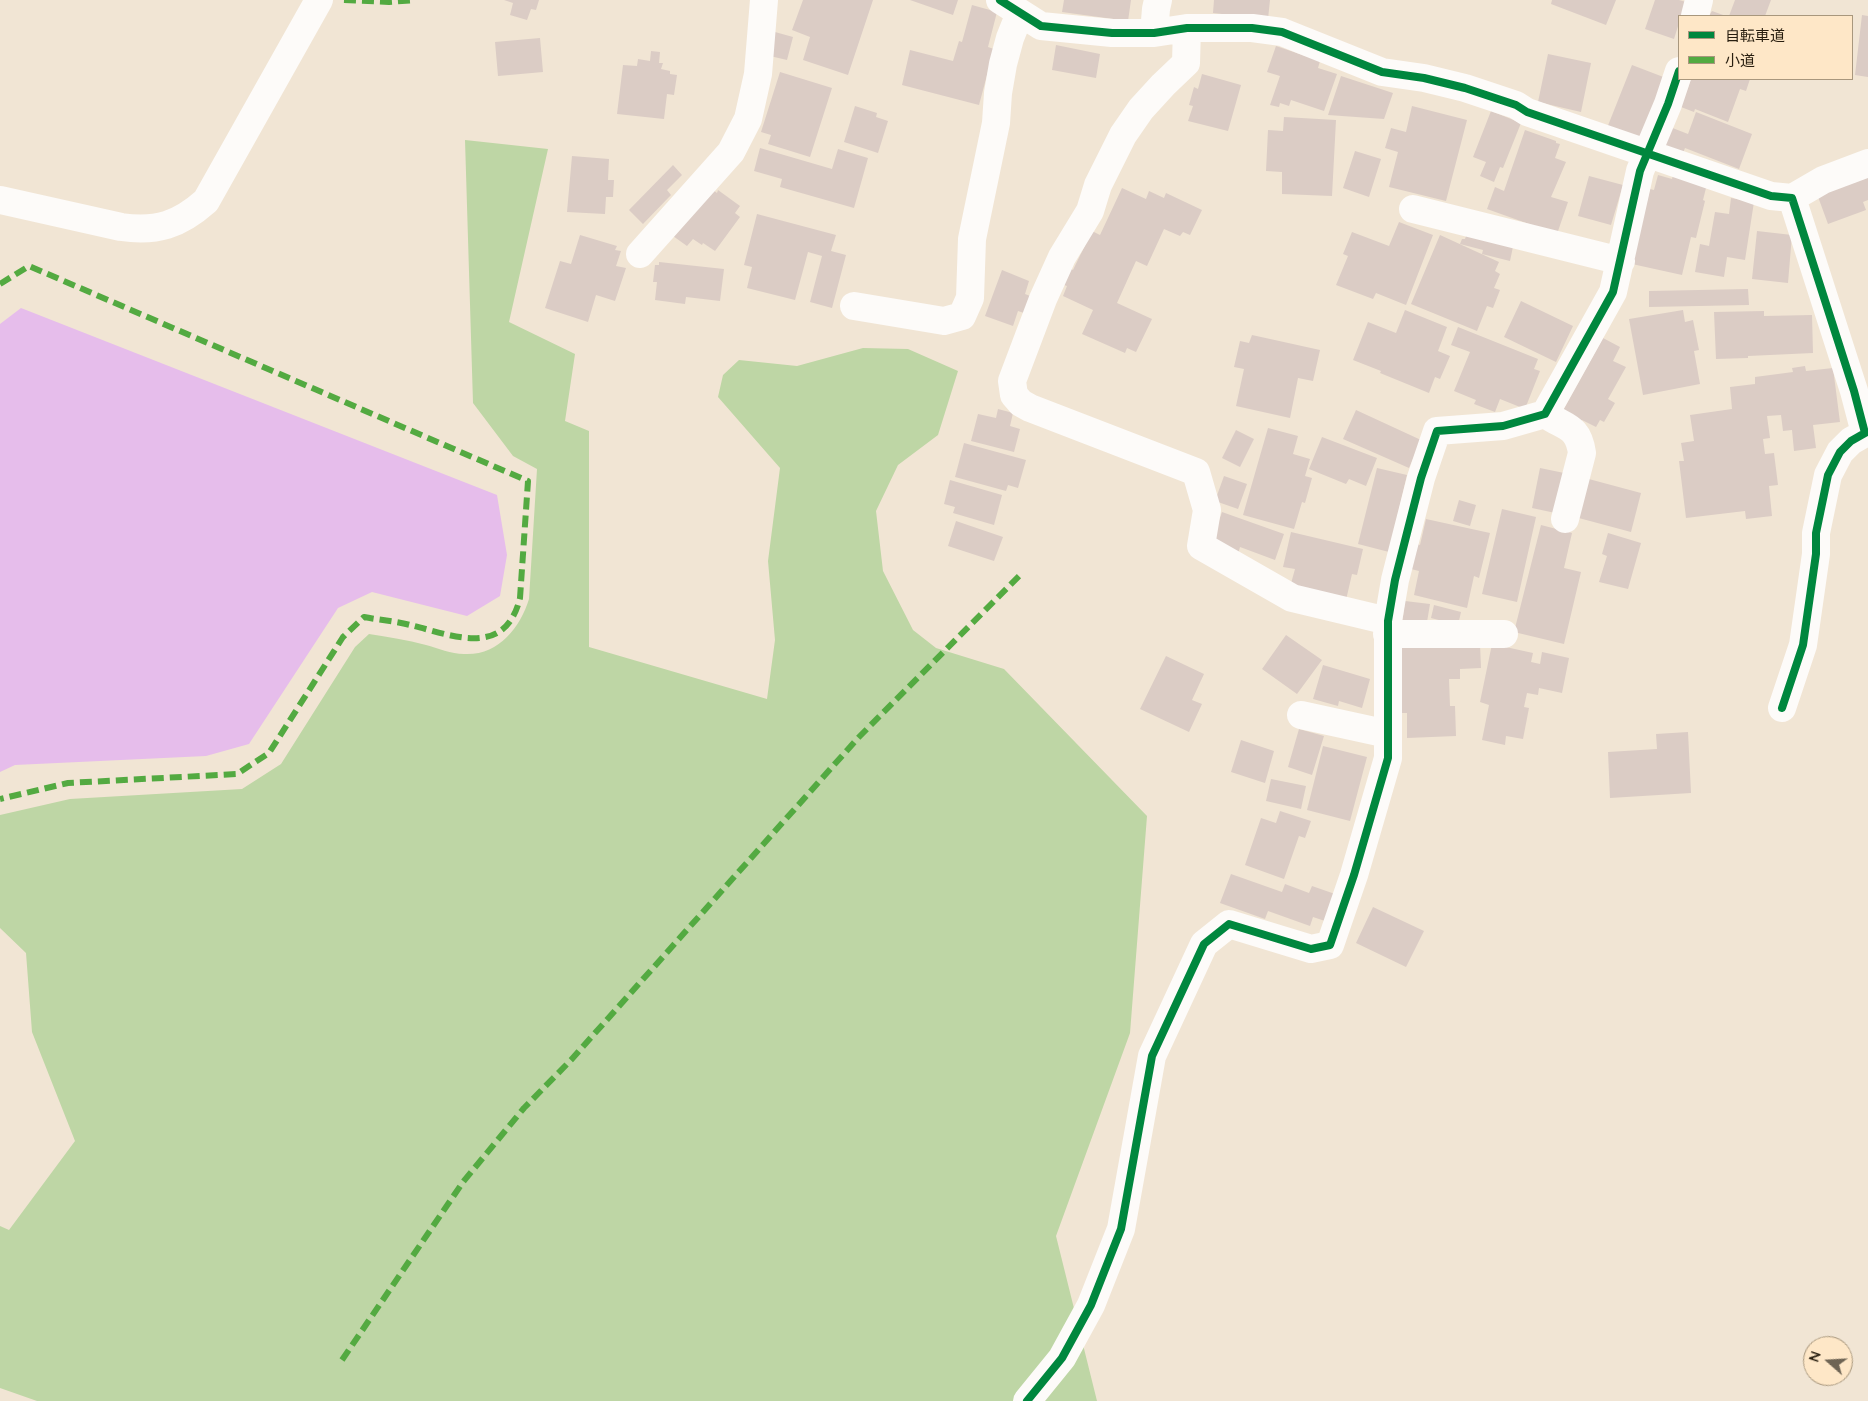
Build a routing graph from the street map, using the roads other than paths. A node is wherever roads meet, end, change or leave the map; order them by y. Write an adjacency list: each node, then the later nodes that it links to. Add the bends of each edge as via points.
1 (319, 0): 13 (street, via 206,201 190,215 154,228 137,229)
2 (764, 0): 15 (street, via 758,74 748,119 731,152)
3 (1158, 0): 8 (street)
4 (1699, 0): 6 (street)
5 (1010, 6): 8 (street, via 1041,26 1112,33); 17 (street, via 1010,38 972,239 970,298 962,316 944,321)
6 (1695, 15)
7 (1187, 28): 8 (street); 10 (street, via 1252,28 1282,32 1382,72 1465,88); 20 (street, via 1186,63 1162,85 1123,135 1098,185 1090,211 1062,257 1014,374 1014,395 1030,408 1196,472 1207,510 1201,546 1292,598)
8 (1154, 33)
9 (1678, 74): 10 (street)
10 (1648, 154): 12 (street, via 1771,196); 16 (street, via 1640,171)
11 (1868, 163): 12 (street, via 1823,180)
12 (1792, 198): 22 (street, via 1865,433 1840,452 1828,475 1816,532 1816,554 1803,645)
13 (0, 200)
14 (1413, 209): 16 (street)
15 (640, 254)
16 (1620, 261): 18 (street, via 1613,292)
17 (854, 306)
18 (1545, 414): 19 (street, via 1572,428 1581,443 1582,453); 20 (street, via 1503,426 1437,431 1421,478 1395,580)
19 (1565, 520)
20 (1387, 628): 21 (street); 24 (street)
21 (1504, 634)
22 (1782, 708)
23 (1301, 715): 24 (street)
24 (1388, 734): 25 (street, via 1388,758 1330,945 1311,949 1230,924 1204,944 1152,1056 1121,1229 1091,1305 1062,1358)
25 (1027, 1401)

